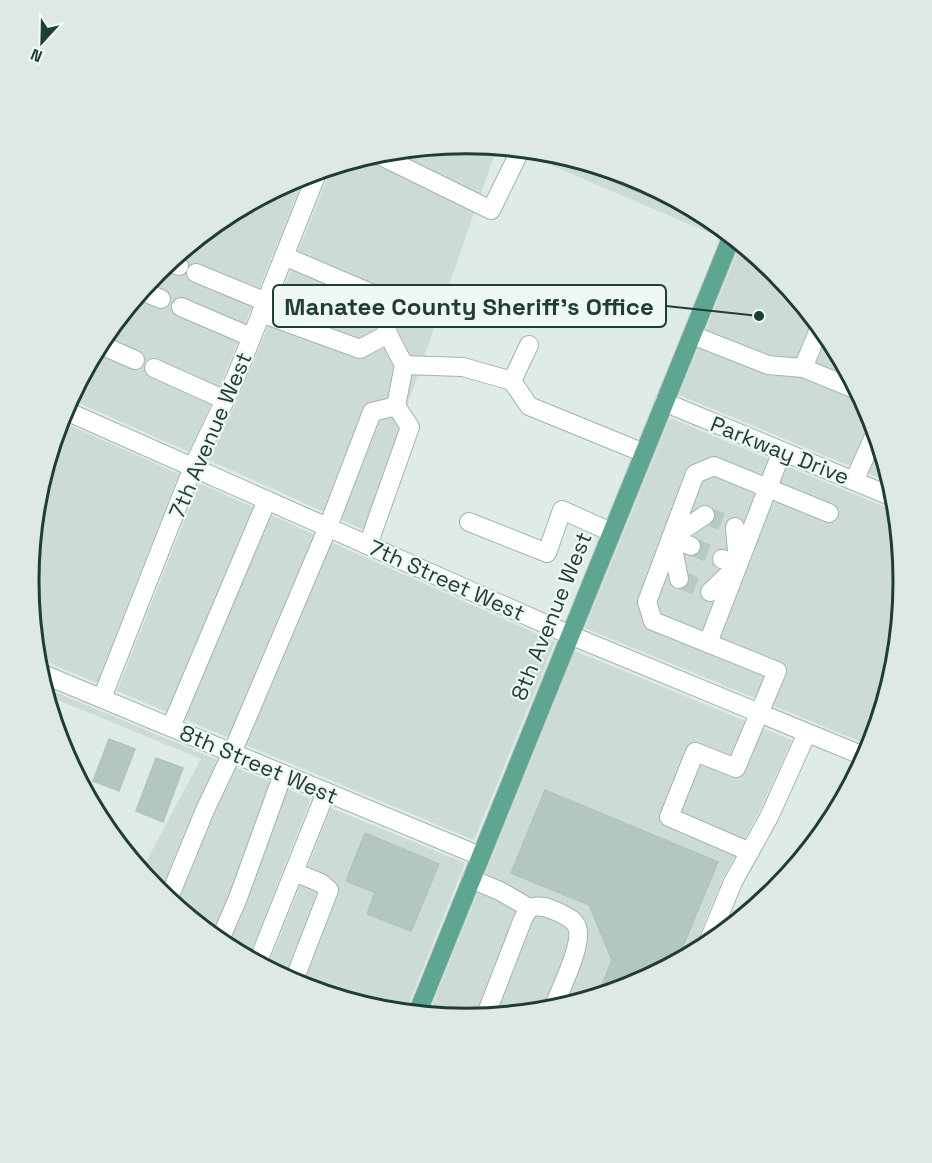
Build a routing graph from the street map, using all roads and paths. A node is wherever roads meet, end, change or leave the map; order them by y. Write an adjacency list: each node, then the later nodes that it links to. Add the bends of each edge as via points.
1 (517, 157): 2 (street, via 491,210)
2 (392, 161)
3 (313, 183): 5 (street, 7th Avenue West)
4 (729, 245): 12 (main road, 8th Avenue West)
5 (284, 256): 10 (street, 7th Avenue West); 11 (street, via 380,297)
6 (181, 267): 10 (street)
7 (150, 294): 8 (street)
8 (161, 298)
9 (181, 307): 13 (street)
10 (263, 308): 11 (street, via 360,349); 13 (street, 7th Avenue West)
11 (388, 334): 18 (street)
12 (692, 335): 20 (street, via 768,365); 24 (main road, 8th Avenue West)
13 (251, 337): 23 (street, 7th Avenue West)
14 (816, 337): 20 (street)
15 (529, 345): 21 (street)
16 (108, 348): 17 (street)
17 (135, 360)
18 (404, 365): 21 (street, via 463,367); 25 (street)
19 (154, 368): 23 (street)
20 (802, 368): 22 (street)
21 (512, 381): 29 (street, via 529,406)
22 (845, 385)
23 (225, 400): 30 (street, 7th Avenue West)
24 (664, 402): 28 (street, Parkway Drive); 29 (main road, 8th Avenue West)
25 (396, 406): 38 (street, via 372,412); 42 (street, via 410,427)
26 (74, 414): 30 (street, 7th Street West)
27 (870, 445): 31 (street)
28 (782, 451): 31 (street, Parkway Drive); 32 (street)
29 (644, 453): 40 (main road, 8th Avenue West)
30 (194, 467): 34 (street, 7th Street West); 50 (street, 7th Avenue West)
31 (854, 481): 33 (street, Parkway Drive)
32 (768, 488): 35 (street); 41 (street, via 714,466 695,474); 44 (street)
33 (884, 493)
34 (267, 500): 38 (street, 7th Street West); 52 (street)
35 (829, 513)
36 (705, 515): 41 (street)
37 (469, 522): 40 (street, via 547,553 562,510)
38 (328, 527): 42 (street, 7th Street West); 54 (street)
39 (735, 527): 44 (street)
40 (611, 532): 47 (main road, 8th Avenue West)
41 (671, 538): 43 (street); 45 (street); 48 (street, via 647,602 653,621)
42 (368, 545): 47 (street, 7th Street West)
43 (691, 546)
44 (730, 562): 46 (street); 48 (street)
45 (679, 579)
46 (710, 592)
47 (570, 635): 51 (street, 7th Street West); 59 (main road, 8th Avenue West)
48 (708, 643): 51 (street, via 777,671)
49 (50, 677): 50 (street, 8th Street West)
50 (102, 698): 52 (street, 8th Street West)
51 (760, 714): 53 (street, 7th Street West); 58 (street, via 736,768 696,752 669,817)
52 (171, 727): 54 (street, 8th Street West)
53 (807, 733): 55 (street, 7th Street West); 58 (street)
54 (232, 753): 56 (street, 8th Street West); 62 (street)
55 (856, 753)
56 (283, 774): 57 (street, 8th Street West); 65 (street)
57 (326, 792): 59 (street, 8th Street West); 60 (street)
58 (750, 852): 64 (street)
59 (480, 856): 61 (main road, 8th Avenue West)
60 (294, 872): 66 (street); 67 (street, via 329,890)
61 (471, 879): 63 (street); 69 (main road, 8th Avenue West)
62 (172, 891)
63 (529, 908): 68 (street, via 537,905 551,909 573,920 578,929 578,943); 70 (street)
64 (713, 929)
65 (223, 933)
66 (260, 955)
67 (297, 973)
68 (557, 998)
69 (420, 1006)
70 (489, 1008)

